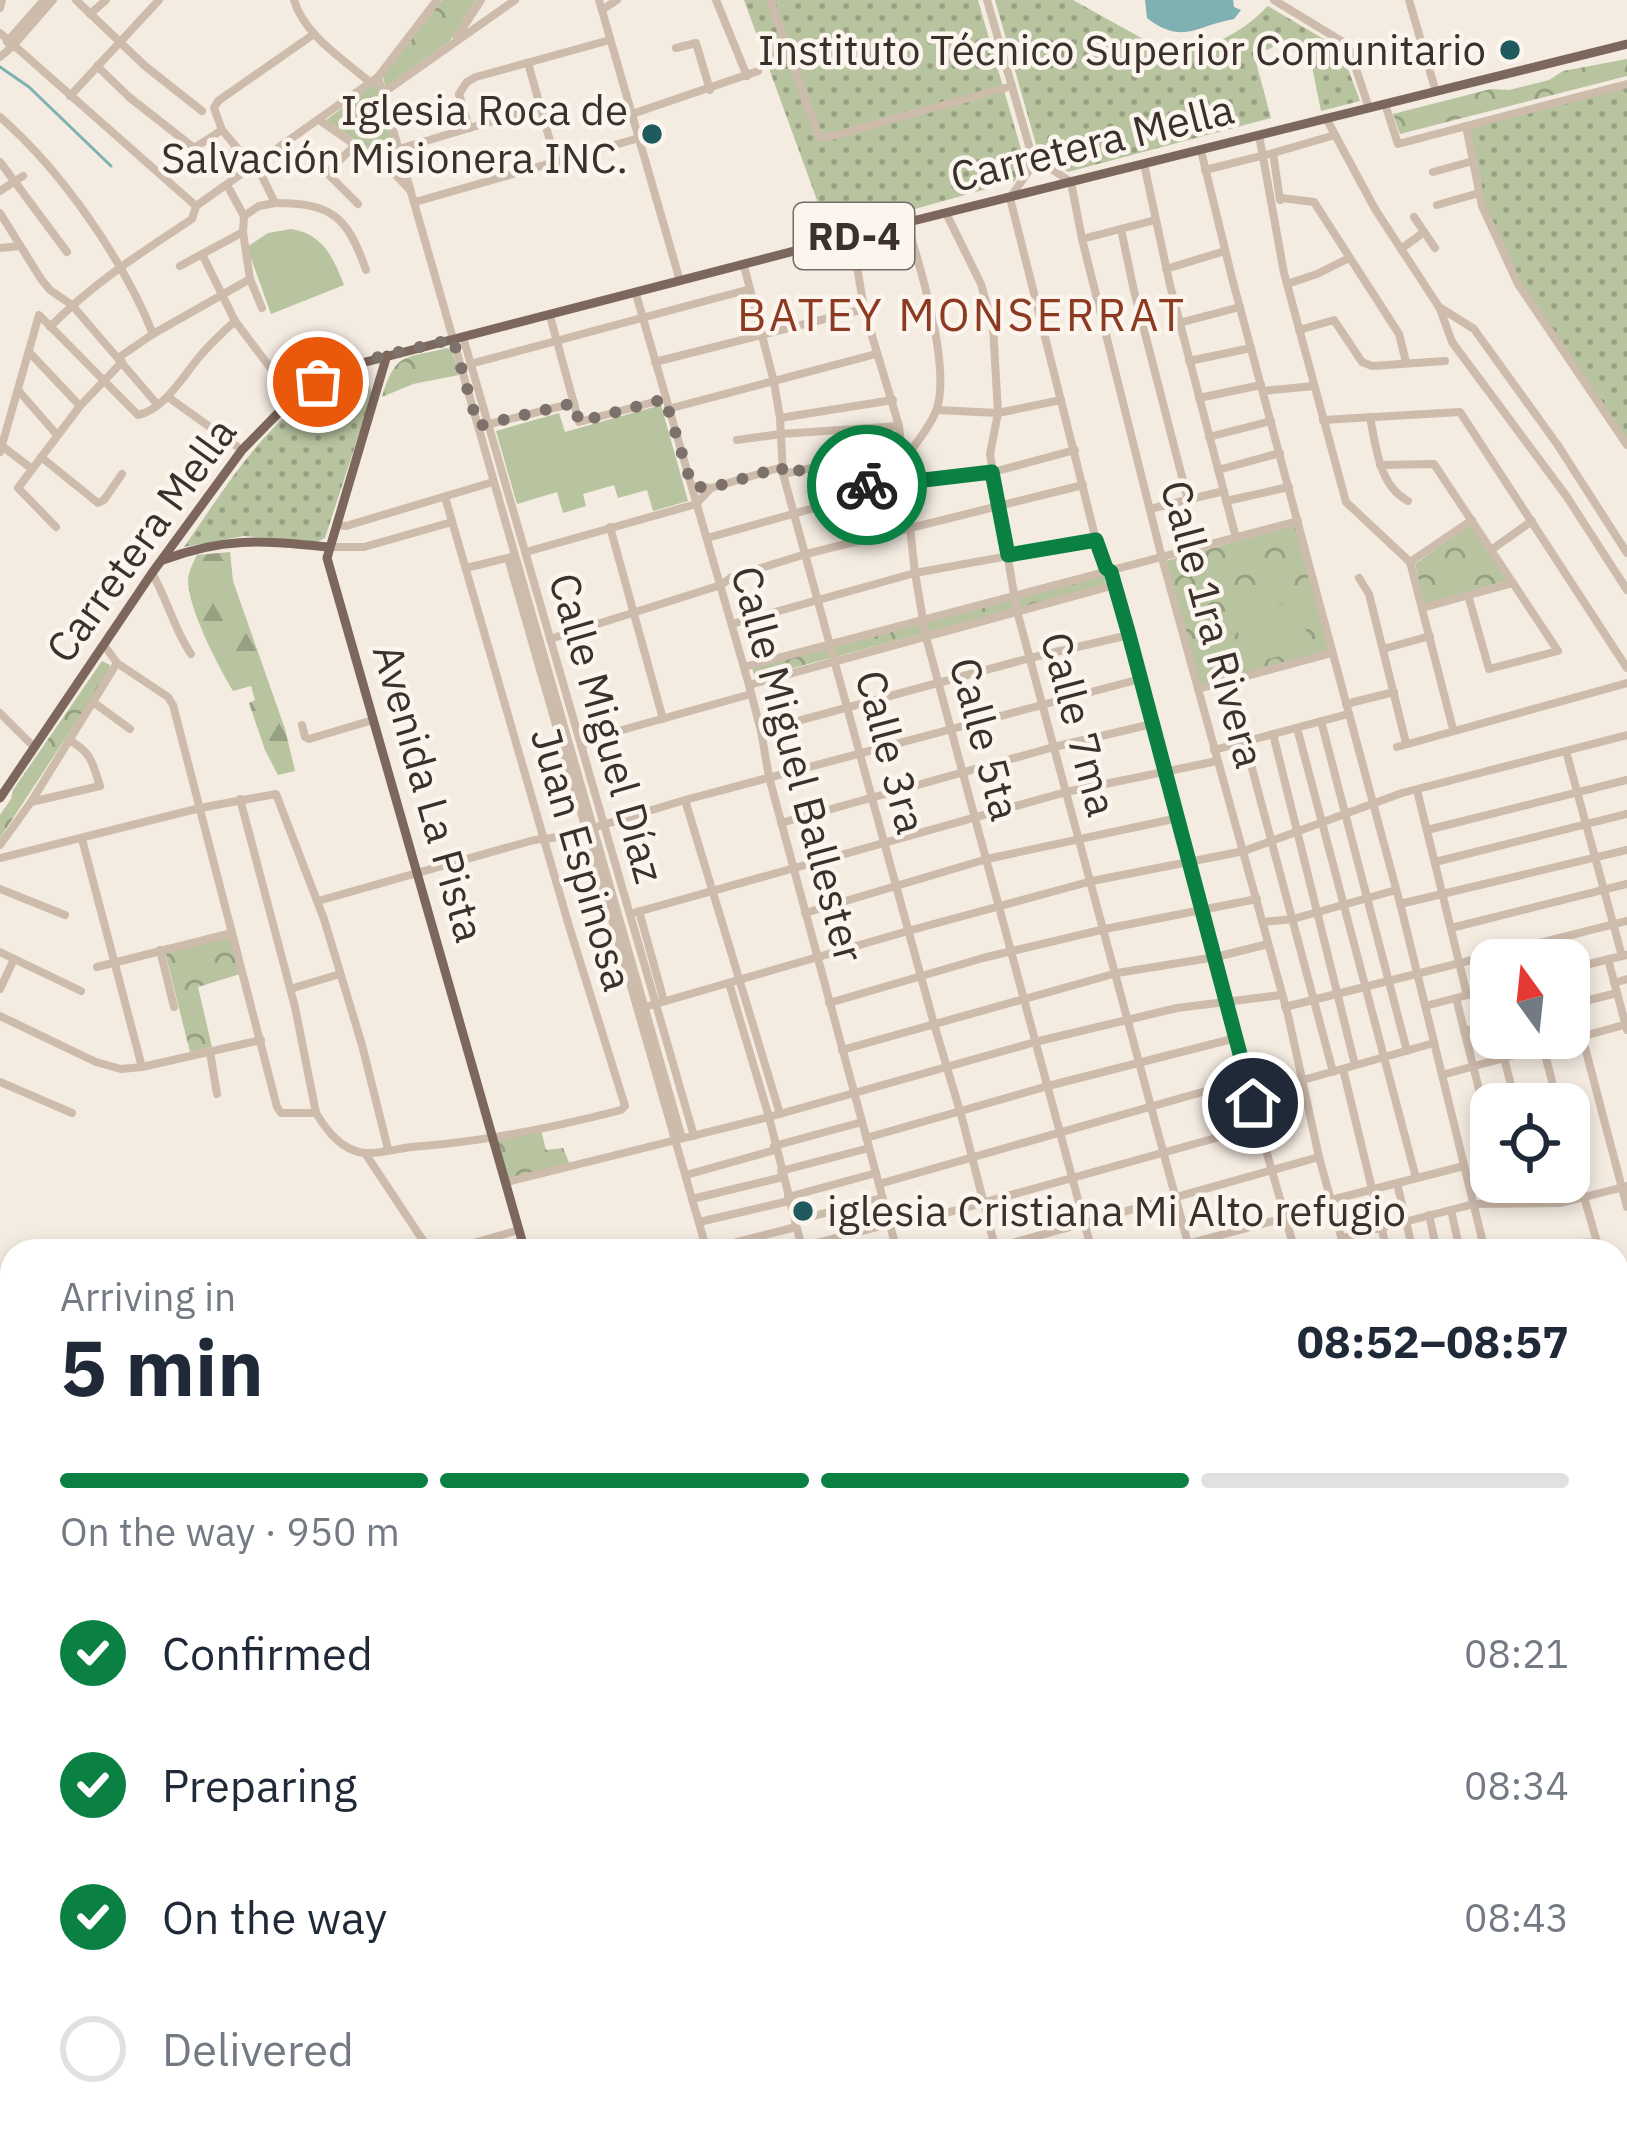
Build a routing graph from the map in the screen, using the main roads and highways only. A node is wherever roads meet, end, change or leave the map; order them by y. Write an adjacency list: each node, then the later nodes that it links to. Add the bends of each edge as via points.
1 (1627, 44): 2 (main road, Carretera Mella / RD-4)
2 (387, 355): 3 (main road); 4 (main road, Carretera Mella / RD-4, via 293,398 242,450)
3 (329, 547): 4 (main road, via 246,540); 6 (main road, Avenida La Pista)
4 (161, 561): 5 (main road, Carretera Mella / RD-4)
5 (0, 798)
6 (522, 1239)

